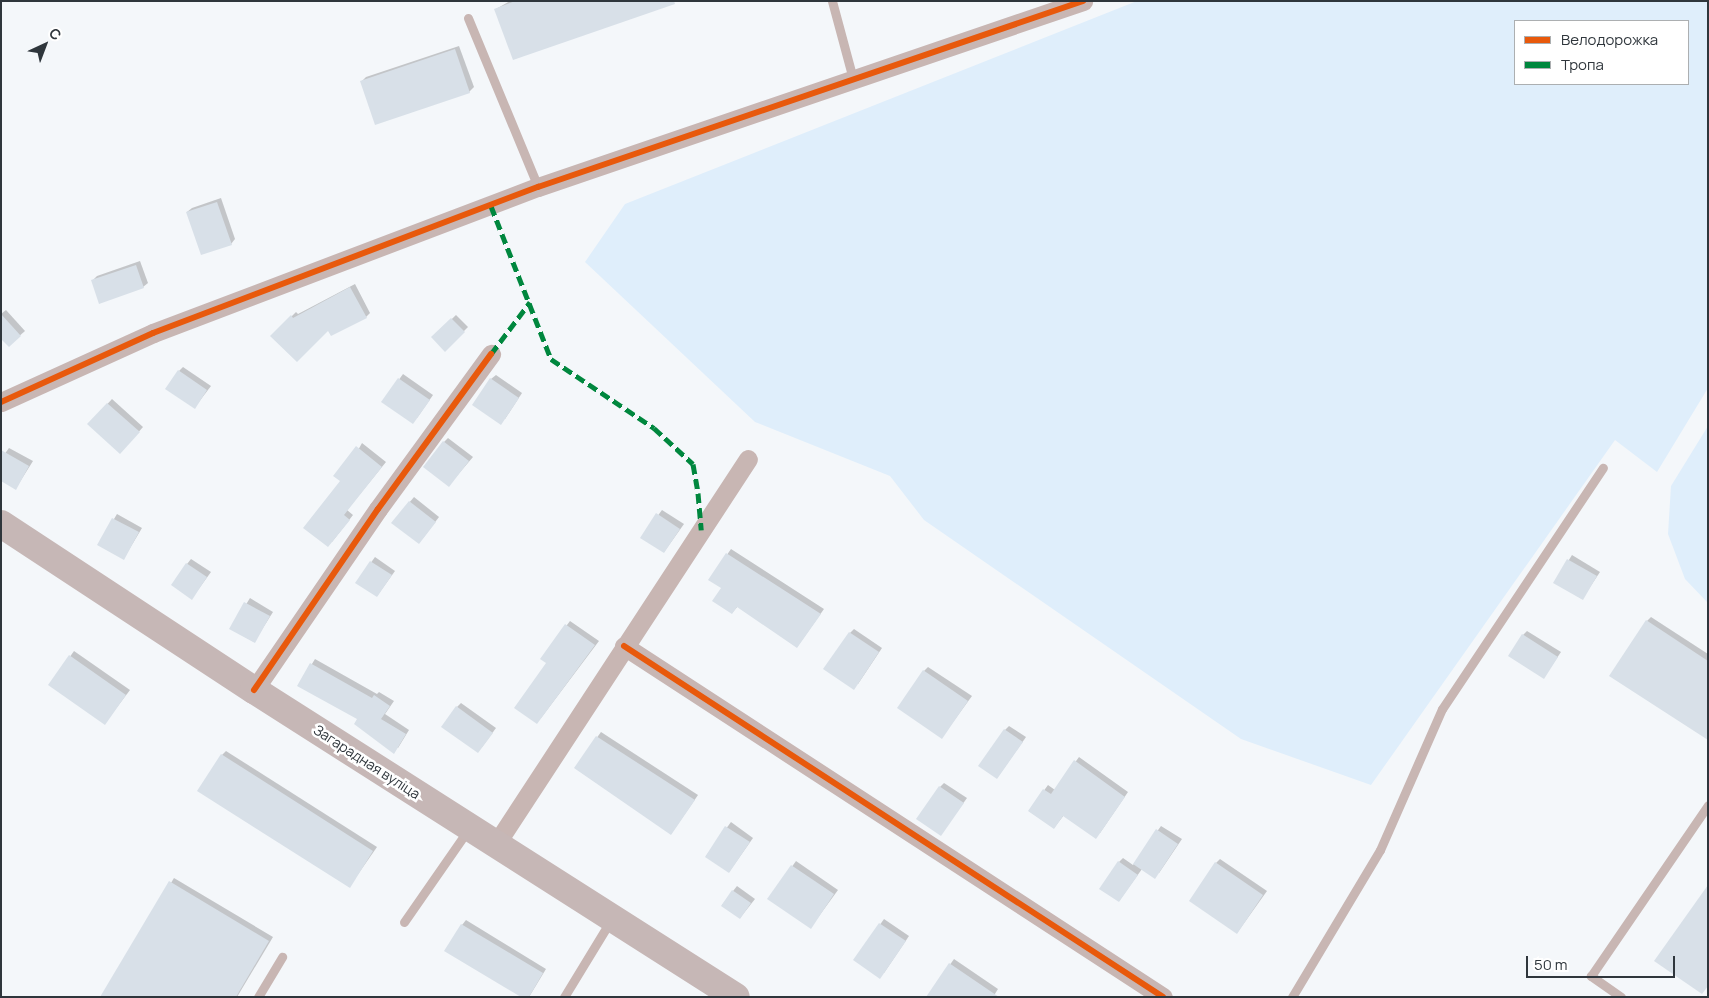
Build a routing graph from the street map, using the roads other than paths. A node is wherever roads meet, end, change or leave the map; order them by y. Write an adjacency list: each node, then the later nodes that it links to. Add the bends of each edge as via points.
1 (832, 1): 4 (lane)
2 (1083, 1): 4 (street)
3 (468, 18): 5 (lane)
4 (854, 79): 5 (street)
5 (538, 187): 7 (street, via 153,333)
6 (491, 354): 12 (street, via 372,517)
7 (1, 402)
8 (748, 459): 11 (street)
9 (1603, 468): 23 (lane, via 1442,709 1380,850)
10 (1, 524): 12 (main road, Загарадная вуліца)
11 (624, 646): 15 (street); 22 (street)
12 (254, 690): 14 (main road, Загарадная вуліца)
13 (1708, 805): 24 (lane, via 1591,976)
14 (469, 827): 15 (main road, Загарадная вуліца); 17 (lane)
15 (496, 844): 16 (main road, Загарадная вуліца)
16 (613, 918): 20 (lane); 21 (main road, Загарадная вуліца)
17 (404, 922)
18 (282, 957): 19 (lane)
19 (258, 997)
20 (564, 997)
21 (736, 997)
22 (1163, 997)
23 (1292, 997)
24 (1621, 997)

